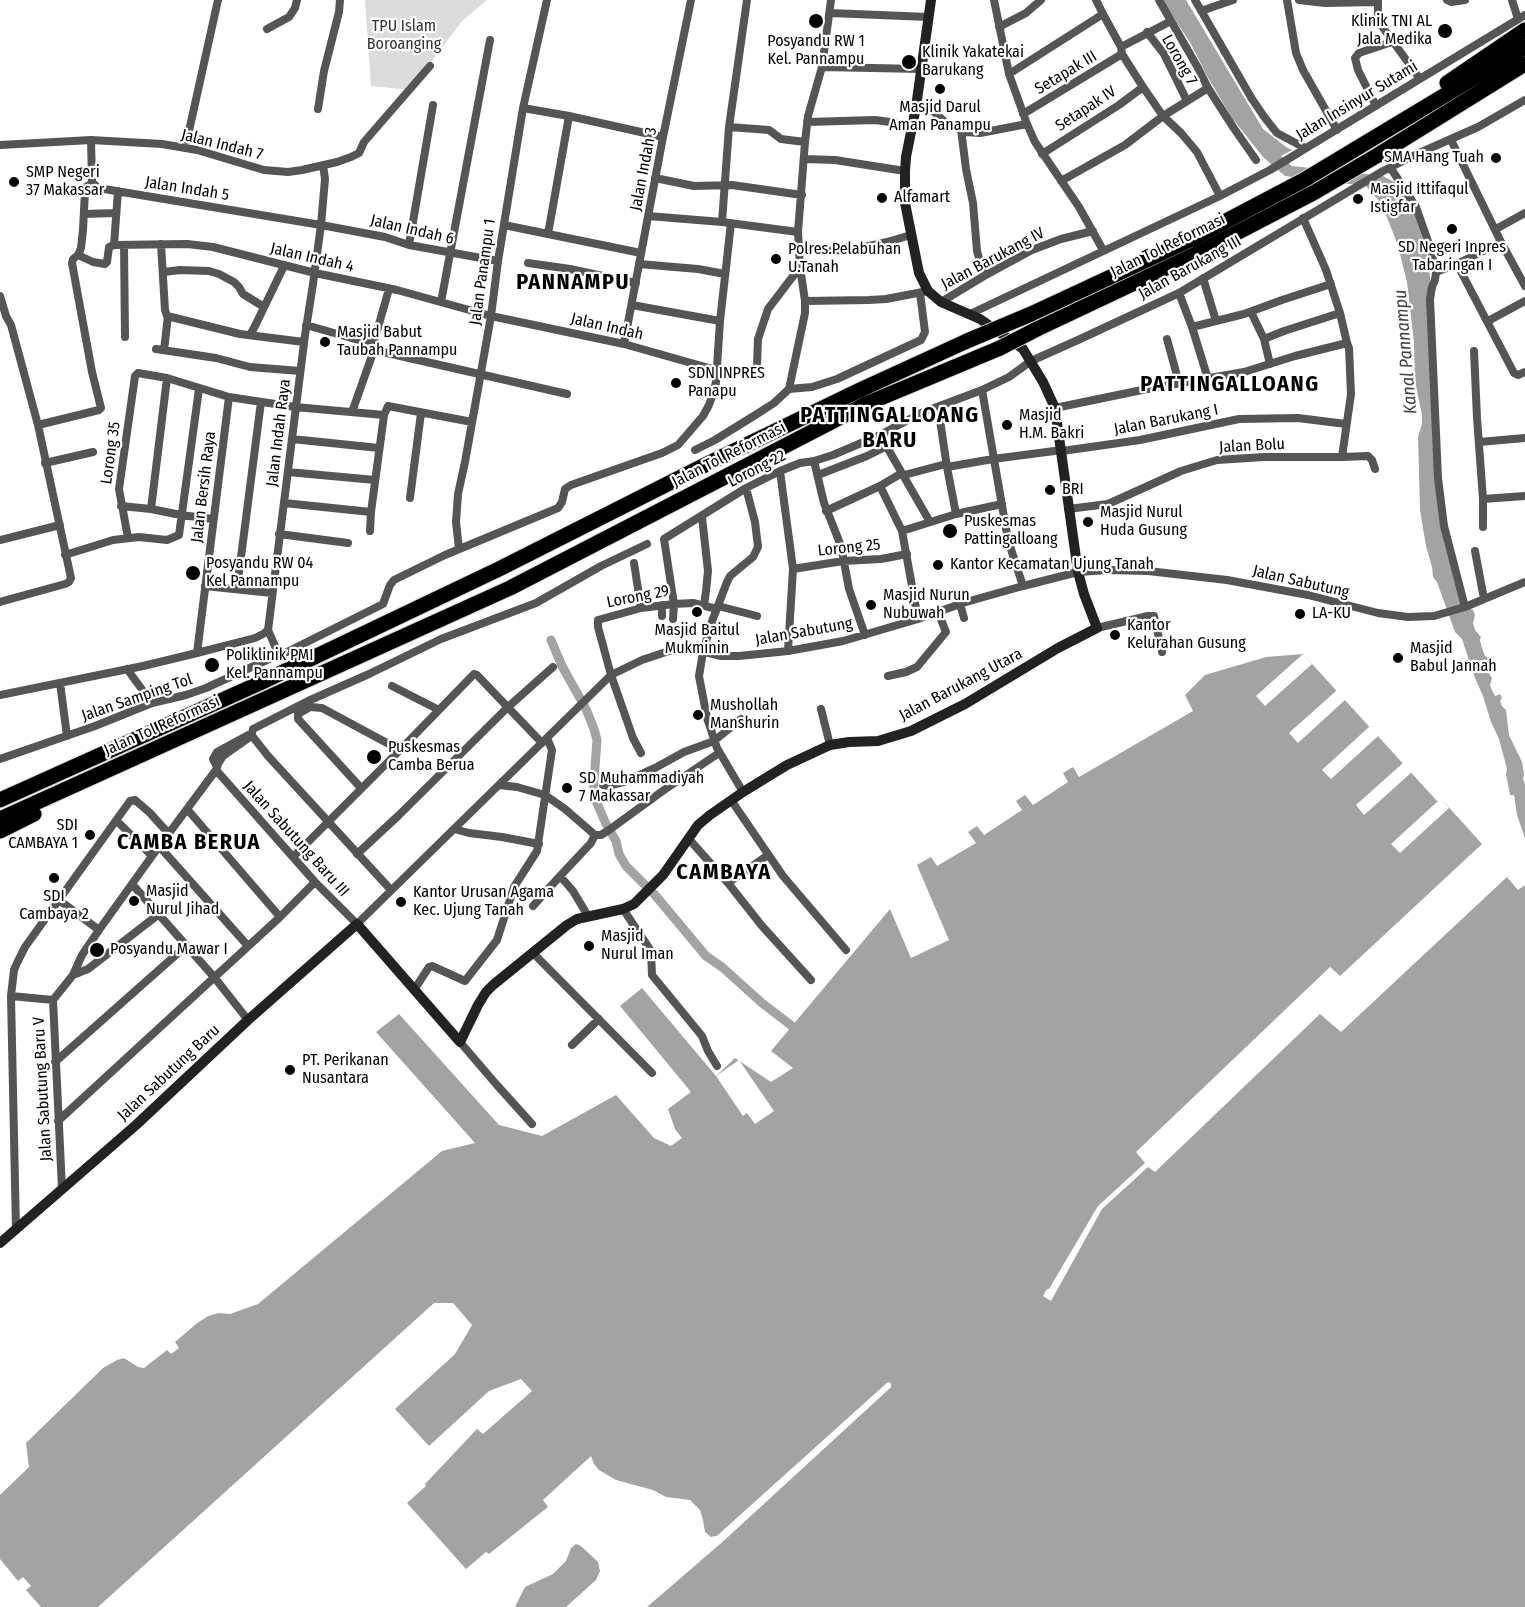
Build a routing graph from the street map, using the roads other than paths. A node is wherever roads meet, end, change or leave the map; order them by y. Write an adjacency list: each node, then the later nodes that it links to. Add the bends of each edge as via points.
1 (218, 0): 61 (street)
2 (297, 0): 28 (street, via 289,17)
3 (340, 0): 49 (street)
4 (547, 0): 48 (street, Jalan Panampu 1)
5 (691, 0): 59 (street, Jalan Indah 3)
6 (747, 0): 56 (street)
7 (831, 0): 22 (street)
8 (931, 0): 24 (street)
9 (994, 0): 27 (street)
10 (1041, 0): 27 (street)
11 (1096, 0): 23 (street)
12 (1159, 0): 25 (street)
13 (1195, 0): 21 (street)
14 (1233, 0): 21 (street)
15 (1287, 0): 58 (street, via 1296,52)
16 (1305, 0): 20 (street)
17 (1447, 0): 18 (street)
18 (1465, 0)
19 (1512, 0): 26 (street)
20 (1378, 1): 31 (street, via 1378,21)
21 (1201, 10): 65 (street, via 1265,118 1277,133)
22 (830, 13): 24 (street); 36 (street)
23 (1103, 14): 33 (street); 38 (street)
24 (928, 17): 37 (street)
25 (1171, 21): 29 (street, Setapak III); 42 (street)
26 (1523, 22): 40 (street, Jalan Insinyur Sutami); 66 (highway, via 1429,96)
27 (999, 27): 38 (street)
28 (267, 29)
29 (1148, 33): 33 (street, Setapak III); 44 (street, Lorong 7, via 1164,54)
30 (490, 40): 101 (street)
31 (1392, 42): 40 (street); 46 (street, via 1359,53 1355,58)
32 (1525, 47): 66 (highway, Jalan Tol Reformasi)
33 (1122, 50): 41 (street); 50 (street, Setapak III)
34 (1525, 64): 66 (highway, Jalan Tol Reformasi)
35 (430, 66): 70 (street, Jalan Indah 7, via 364,142 359,153)
36 (822, 68): 37 (street); 53 (street)
37 (921, 69): 47 (street)
38 (1009, 74): 50 (street)
39 (1525, 76): 66 (highway, via 1421,134)
40 (1420, 79): 46 (street, Jalan Insinyur Sutami)
41 (1143, 87): 52 (street); 67 (street, Setapak IV)
42 (1208, 88): 44 (street); 69 (street)
43 (1525, 100): 62 (street, Jalan Barukang III)
44 (1187, 101): 52 (street)
45 (434, 105): 98 (street)
46 (1376, 105): 58 (street, Jalan Insinyur Sutami)
47 (916, 107): 55 (street); 57 (street, via 933,111 946,123)
48 (523, 108): 51 (street); 88 (street, Jalan Panampu 1)
49 (318, 109)
50 (1023, 114): 54 (street)
51 (569, 116): 59 (street); 92 (street)
52 (1163, 117): 74 (street, via 1125,145); 79 (street, via 1197,152)
53 (807, 122): 55 (street, via 875,120); 63 (street)
54 (1027, 124): 57 (street, via 980,133); 67 (street)
55 (913, 125): 72 (street)
56 (729, 127): 63 (street, via 769,130 781,139); 76 (street)
57 (961, 129): 114 (street, via 977,251)
58 (1337, 130): 65 (street, Jalan Insinyur Sutami)
59 (663, 137): 73 (street, Jalan Indah 3)
60 (91, 140): 64 (street, Jalan Indah 7); 70 (street, Jalan Indah 7, via 162,144 271,171); 75 (street)
61 (187, 140)
62 (1451, 140): 71 (street, Jalan Barukang III); 89 (street)
63 (805, 142): 68 (street)
64 (0, 145)
65 (1303, 150): 79 (street, Jalan Insinyur Sutami)
66 (1371, 150): 261 (highway, Jalan Tol Reformasi, bridge, via 1315,192 1198,253 1000,348 866,404 510,588); 281 (highway, Jalan Tol Reformasi, bridge, via 1190,240 860,390 270,678)
67 (1042, 154): 74 (street)
68 (804, 159): 72 (street); 78 (street)
69 (1256, 160)
70 (323, 165): 87 (street, Jalan Indah Raya)
71 (1386, 169): 84 (street, Jalan Barukang III); 111 (street, via 1416,207)
72 (905, 171): 93 (street)
73 (655, 178): 76 (street, via 694,186); 83 (street, Jalan Indah 3)
74 (1061, 181): 90 (street)
75 (94, 185): 77 (street, Jalan Indah 5); 80 (street, via 86,187)
76 (724, 185): 78 (street); 85 (street)
77 (118, 191): 81 (street); 87 (street, Jalan Indah 5)
78 (802, 195): 91 (street)
79 (1220, 196): 99 (street)
80 (84, 213): 81 (street); 103 (street)
81 (116, 213): 95 (street)
82 (1525, 213): 89 (street)
83 (648, 216): 85 (street); 102 (street, Jalan Indah 3)
84 (1303, 218): 115 (street, Jalan Barukang III); 117 (street)
85 (722, 222): 86 (street)
86 (731, 223): 91 (street); 113 (street, Jalan Samping Tol)
87 (321, 225): 98 (street, Jalan Indah 6); 112 (street, Jalan Indah Raya)
88 (504, 225): 92 (street); 104 (street, Jalan Panampu 1)
89 (1496, 229): 94 (street)
90 (1093, 231): 99 (street); 114 (street, Jalan Barukang IV, via 1039,247)
91 (798, 232): 109 (street)
92 (548, 234): 102 (street)
93 (911, 235): 100 (street, via 856,249); 120 (street)
94 (1501, 242): 107 (street); 118 (street)
95 (114, 244): 97 (street, Jalan Indah 4); 103 (street, via 109,247 105,264)
96 (162, 244): 97 (street, Jalan Indah 4); 108 (street, Jalan Indah 4, via 213,247); 110 (street)
97 (124, 245): 140 (street)
98 (409, 245): 101 (street, Jalan Indah 6)
99 (1103, 250): 131 (street)
100 (828, 251)
101 (451, 253): 104 (street, Jalan Indah 6); 125 (street)
102 (641, 253): 106 (street, Jalan Indah 3)
103 (78, 255): 170 (street, via 72,268 101,408)
104 (498, 261): 133 (street, Jalan Panampu 1)
105 (528, 263): 116 (street)
106 (639, 264): 113 (street); 116 (street, Jalan Indah 3)
107 (1457, 264): 111 (street); 136 (street)
108 (284, 266): 112 (street, Jalan Indah 4); 128 (street)
109 (800, 267): 123 (street); 150 (street, Jalan Indah, via 768,309 758,339 756,369)
110 (164, 272): 128 (street, via 219,274); 132 (street)
111 (1436, 272): 238 (street, via 1430,298 1438,478 1444,526)
112 (315, 273): 119 (street, Jalan Indah 4); 137 (street, Jalan Indah Raya)
113 (725, 274): 134 (street, Jalan Samping Tol)
114 (984, 276): 126 (street, Jalan Barukang IV)
115 (1203, 278): 121 (street, Jalan Barukang III); 135 (street)
116 (636, 283): 127 (street, Jalan Indah 3)
117 (1331, 284): 129 (street); 130 (street)
118 (1525, 284)
119 (389, 289): 125 (street, Jalan Indah 4); 146 (street)
120 (924, 292): 123 (street, via 869,300); 126 (street); 158 (street, via 925,332 921,340 837,379)
121 (1179, 293): 138 (street); 148 (street, Jalan Barukang III)
122 (0, 296): 170 (street)
123 (805, 301): 158 (street)
124 (1525, 301): 136 (street)
125 (441, 302): 133 (street, Jalan Indah 4)
126 (941, 302): 131 (street)
127 (632, 305): 134 (street); 145 (street, Jalan Indah 3)
128 (264, 308): 139 (street)
129 (1251, 312): 135 (street); 142 (street)
130 (1340, 313): 142 (street); 144 (street)
131 (970, 314): 148 (street, via 1023,350)
132 (168, 316): 139 (street); 151 (street, via 160,349 250,367)
133 (491, 316): 145 (street, Jalan Indah); 153 (street, Jalan Panampu 1)
134 (720, 321): 150 (street, Jalan Samping Tol)
135 (1216, 321): 138 (street)
136 (1488, 321): 152 (street, via 1514,373)
137 (306, 326): 143 (street, Jalan Indah Raya); 146 (street, via 369,343)
138 (1192, 327): 155 (street)
139 (250, 335): 143 (street)
140 (125, 337)
141 (1167, 339): 156 (street)
142 (1263, 339): 149 (street)
143 (304, 342): 151 (street, Jalan Indah Raya)
144 (1347, 343): 149 (street); 171 (street, via 1351,394)
145 (624, 344): 150 (street, Jalan Indah)
146 (374, 348): 153 (street); 166 (street)
147 (1474, 351): 175 (street)
148 (1030, 361): 159 (street, Lorong 22, via 1010,377); 165 (street)
149 (1270, 364): 155 (street)
150 (716, 370): 218 (street, Jalan Samping Tol, via 710,405 674,448 571,484 558,508)
151 (300, 372): 163 (street, Jalan Indah Raya)
152 (1525, 372)
153 (480, 374): 160 (street); 169 (street, Jalan Panampu 1)
154 (167, 378): 157 (street); 199 (street, Lorong 35, via 140,373 135,376 119,489); 200 (street)
155 (1208, 379): 156 (street)
156 (1179, 383): 165 (street)
157 (199, 389): 161 (street); 205 (street)
158 (789, 389): 178 (street, via 774,403)
159 (982, 390): 164 (street, Lorong 22); 182 (street)
160 (567, 394)
161 (229, 397): 162 (street); 207 (street, Jalan Bersih Raya)
162 (261, 402): 163 (street); 229 (street)
163 (295, 407): 166 (street); 174 (street, Jalan Indah Raya)
164 (938, 407): 172 (street, Lorong 22); 185 (street)
165 (1054, 408): 179 (street)
166 (352, 412): 168 (street)
167 (422, 413): 168 (street, via 390,406); 169 (street); 195 (street)
168 (384, 415): 177 (street)
169 (472, 422): 218 (street, Jalan Panampu 1, via 458,494)
170 (38, 424): 184 (street)
171 (1346, 424): 179 (street, Jalan Barukang I, via 1298,418 1239,419 1140,440); 181 (street)
172 (880, 435): 176 (street); 183 (street, Lorong 22)
173 (1525, 438): 175 (street)
174 (292, 439): 177 (street); 188 (street, Jalan Indah Raya)
175 (1479, 442): 196 (street)
176 (887, 446): 189 (street); 190 (street)
177 (379, 448): 191 (street)
178 (695, 450)
179 (1062, 451): 182 (street, Jalan Barukang I); 201 (street)
180 (93, 452): 184 (street)
181 (1342, 457): 186 (street, Jalan Bolu, via 1368,456); 201 (street, Jalan Bolu, via 1217,460 1181,471 1108,504)
182 (993, 459): 185 (street, Jalan Barukang I); 198 (street)
183 (814, 461): 187 (street, Lorong 22); 190 (street)
184 (45, 463): 209 (street)
185 (946, 466): 189 (street, Jalan Barukang I); 204 (street)
186 (1375, 469)
187 (780, 471): 193 (street, Lorong 22); 224 (street)
188 (288, 472): 191 (street); 197 (street, Jalan Indah Raya)
189 (903, 474): 192 (street, Jalan Barukang I); 208 (street)
190 (818, 475): 202 (street)
191 (375, 480): 203 (street)
192 (880, 486): 202 (street, Jalan Barukang I); 212 (street)
193 (746, 488): 206 (street, Lorong 22); 237 (street, via 758,547 753,557 730,576)
194 (1525, 496): 196 (street)
195 (410, 498)
196 (1483, 499): 210 (street)
197 (284, 503): 203 (street); 213 (street, Jalan Indah Raya)
198 (1002, 504): 204 (street); 228 (street, via 1008,540)
199 (121, 506): 200 (street); 214 (street, Lorong 35)
200 (151, 509): 205 (street)
201 (1068, 509): 225 (street)
202 (826, 511): 222 (street)
203 (370, 512): 211 (street)
204 (956, 514): 208 (street)
205 (181, 515): 207 (street); 214 (street, via 176,537)
206 (702, 517): 233 (street, Lorong 22, via 664,539); 236 (street, via 708,571)
207 (213, 519): 227 (street, Jalan Bersih Raya)
208 (930, 522): 212 (street)
209 (60, 525): 215 (street); 221 (street)
210 (1483, 527)
211 (369, 531)
212 (902, 531): 220 (street)
213 (279, 534): 216 (street); 230 (street, Jalan Indah Raya)
214 (128, 538): 221 (street)
215 (0, 540)
216 (348, 543)
217 (647, 544): 275 (street, via 536,603 441,639 255,728 217,752 213,759)
218 (459, 549): 253 (street, Jalan Samping Tol, via 394,580 380,605)
219 (1475, 551): 231 (street)
220 (907, 554): 222 (street, Lorong 25); 245 (street)
221 (65, 555): 232 (street, via 69,582)
222 (843, 561): 224 (street, Lorong 25); 248 (street)
223 (634, 563): 239 (street)
224 (793, 569): 250 (street)
225 (1078, 572): 228 (street, Jalan Sabutung); 238 (street, Jalan Sabutung, via 1148,571 1227,580 1392,615 1419,617); 246 (street)
226 (1525, 582): 231 (street, Jalan Sabutung)
227 (205, 586): 229 (street); 252 (street, Jalan Bersih Raya)
228 (1023, 586): 234 (street, Jalan Sabutung)
229 (237, 588): 230 (street)
230 (272, 593): 247 (street, Jalan Indah Raya)
231 (1484, 599): 238 (street, Jalan Sabutung)
232 (0, 602)
233 (674, 604): 235 (street, Lorong 29); 236 (street, Lorong 29); 244 (street)
234 (960, 604): 240 (street, Jalan Sabutung); 243 (street)
235 (662, 605): 239 (street, Lorong 29); 241 (street)
236 (704, 605): 237 (street, Lorong 29)
237 (718, 607): 242 (street, Lorong 29); 249 (street)
238 (1464, 607)
239 (642, 608): 256 (street, Lorong 29, via 598,620)
240 (938, 612): 245 (street, Jalan Sabutung); 257 (street, via 946,632 917,667)
241 (662, 616)
242 (757, 616)
243 (964, 618)
244 (673, 619)
245 (918, 619): 248 (street, Jalan Sabutung)
246 (1097, 628): 251 (street, via 1154,616); 270 (street, Jalan Barukang Utara, via 911,731 878,741)
247 (268, 630): 252 (street, via 255,638); 253 (street)
248 (865, 635): 250 (street, Jalan Sabutung)
249 (703, 651): 250 (street, Jalan Sabutung, via 731,657); 256 (street, Jalan Sabutung, via 672,650); 269 (street, via 699,676)
250 (788, 651)
251 (1162, 652)
252 (197, 653): 255 (street)
253 (280, 654): 262 (street, Jalan Samping Tol, via 206,688)
254 (553, 667): 263 (street)
255 (127, 669): 258 (street); 262 (street)
256 (611, 675): 268 (street, Jalan Sabutung); 272 (street)
257 (888, 676)
258 (60, 683): 260 (street); 267 (street)
259 (392, 686): 265 (street)
260 (0, 695)
261 (265, 699): 284 (highway, Jalan Tol Reformasi); 288 (highway)
262 (153, 703): 267 (street, Jalan Samping Tol)
263 (508, 707): 265 (street, via 475,674); 268 (street); 294 (street)
264 (821, 709): 270 (street)
265 (439, 710): 271 (street)
266 (741, 719): 269 (street)
267 (67, 736): 274 (street, Jalan Samping Tol)
268 (544, 740): 276 (street, Jalan Sabutung); 280 (street, via 552,750)
269 (714, 741): 273 (street); 277 (street, via 624,782)
270 (830, 745): 279 (street, Jalan Barukang Utara)
271 (400, 750): 278 (street); 278 (street, via 322,708 309,707 298,714 298,719)
272 (641, 753)
273 (719, 753): 279 (street); 290 (street, via 609,830)
274 (0, 759)
275 (217, 769): 283 (street, Jalan Sabutung Baru V); 285 (street, via 223,756 253,738); 297 (street, Jalan Sabutung Baru III)
276 (499, 785): 280 (street); 287 (street, Jalan Sabutung)
277 (603, 785)
278 (361, 788): 285 (street)
279 (743, 792): 282 (street, Jalan Barukang Utara)
280 (545, 795): 290 (street); 292 (street)
281 (0, 800)
282 (731, 800): 291 (street, Jalan Barukang Utara, via 698,825); 295 (street)
283 (187, 809): 289 (street, Jalan Sabutung Baru V); 308 (street)
284 (0, 819)
285 (328, 821): 294 (street); 297 (street)
286 (120, 824): 296 (street)
287 (454, 829): 292 (street); 302 (street, Jalan Sabutung)
288 (0, 831)
289 (169, 834): 293 (street, Jalan Sabutung Baru V); 303 (street, via 150,813 130,801)
290 (594, 835): 298 (street)
291 (688, 838): 300 (street); 305 (street, Jalan Barukang Utara, via 663,875 634,904)
292 (539, 844): 318 (street, via 514,887 497,940 466,980 432,966)
293 (159, 846): 296 (street, Jalan Sabutung Baru V); 312 (street)
294 (357, 854): 302 (street)
295 (768, 855): 300 (street); 313 (street)
296 (152, 856): 301 (street, Jalan Sabutung Baru V)
297 (294, 856): 299 (street, Jalan Sabutung Baru III)
298 (560, 876): 304 (street); 307 (street)
299 (315, 882): 308 (street); 309 (street, Jalan Sabutung Baru III)
300 (728, 883): 317 (street)
301 (132, 884): 306 (street); 310 (street, Jalan Sabutung Baru V)
302 (391, 890): 309 (street, Jalan Sabutung)
303 (59, 900): 310 (street); 319 (street, via 21,953)
304 (533, 906)
305 (623, 909): 307 (street, Jalan Barukang Utara); 326 (street, via 651,951 652,975 702,1036)
306 (159, 914): 311 (street); 315 (street, via 94,965)
307 (588, 916): 314 (street, Jalan Barukang Utara, via 567,925)
308 (280, 917): 312 (street)
309 (357, 924): 318 (street); 322 (street, Jalan Sabutung Baru)
310 (99, 930): 315 (street, Jalan Sabutung Baru V)
311 (186, 946): 316 (street); 325 (street)
312 (248, 946): 316 (street)
313 (846, 950)
314 (532, 952): 321 (street); 323 (street, Jalan Barukang Utara, via 486,992)
315 (74, 975): 320 (street, Jalan Sabutung Baru V)
316 (214, 977): 322 (street); 328 (street)
317 (811, 980)
318 (414, 990): 323 (street)
319 (11, 996): 320 (street); 331 (street)
320 (52, 1000): 325 (street, Jalan Sabutung Baru V)
321 (599, 1019): 324 (street); 327 (street)
322 (248, 1020): 330 (street, Jalan Sabutung Baru)
323 (460, 1042): 329 (street)
324 (572, 1045)
325 (56, 1062): 328 (street, Jalan Sabutung Baru V)
326 (717, 1066)
327 (652, 1073)
328 (58, 1121): 330 (street, Jalan Sabutung Baru V)
329 (532, 1124)
330 (62, 1189): 331 (street, Jalan Sabutung Baru)
331 (16, 1230): 332 (street, Jalan Sabutung Baru)
332 (0, 1243)

